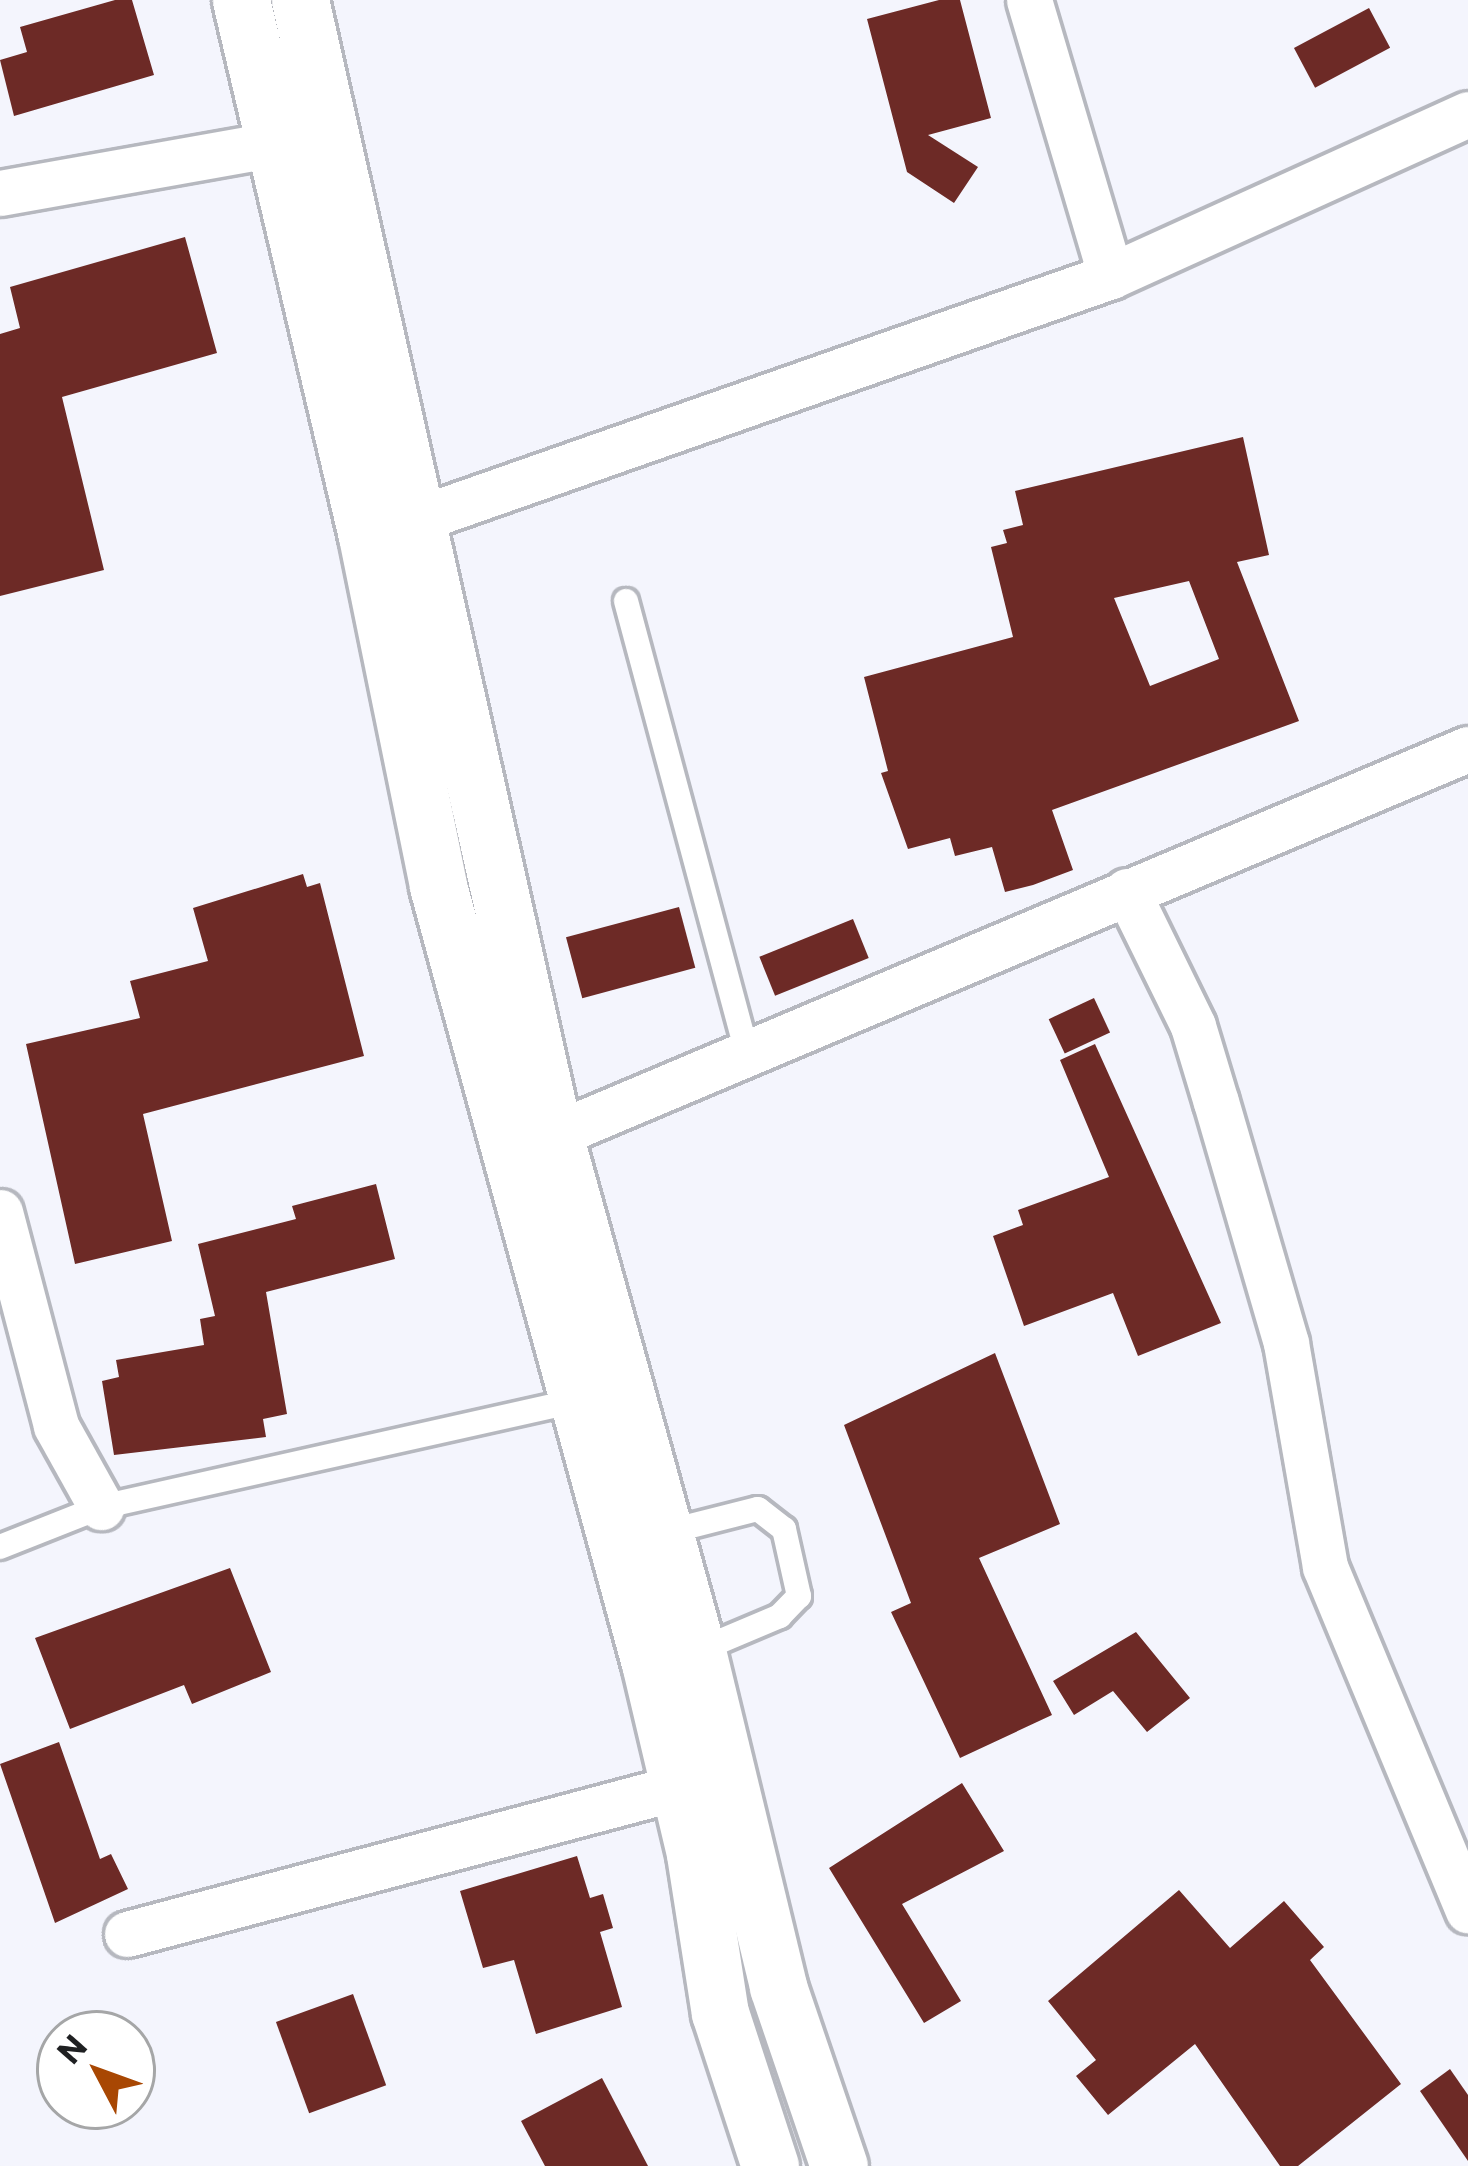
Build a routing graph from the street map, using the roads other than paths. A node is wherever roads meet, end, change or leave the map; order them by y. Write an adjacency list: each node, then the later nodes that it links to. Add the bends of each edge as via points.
1 (241, 0): 5 (street)
2 (300, 0): 8 (street)
3 (1029, 0): 7 (street)
4 (1468, 114): 7 (street)
5 (274, 144): 6 (street); 8 (street)
6 (0, 193)
7 (1111, 276): 8 (street)
8 (393, 528): 13 (street); 15 (street, via 438,886)
9 (626, 601): 12 (lane)
10 (1468, 749): 11 (street)
11 (1127, 891): 12 (street); 21 (street, via 1193,1026 1229,1145 1286,1342 1324,1567)
12 (748, 1057): 13 (street)
13 (554, 1136): 17 (street)
14 (0, 1212): 16 (street, via 56,1426)
15 (574, 1401): 16 (lane); 20 (street)
16 (101, 1507): 18 (lane)
17 (663, 1533): 19 (street); 19 (lane, via 758,1509 784,1529 799,1596 780,1616)
18 (0, 1547)
19 (697, 1651): 24 (street, via 778,1987)
20 (680, 1787): 22 (street); 23 (street, via 719,2012)
21 (1468, 1910)
22 (127, 1934)
23 (770, 2166)
24 (838, 2166)

